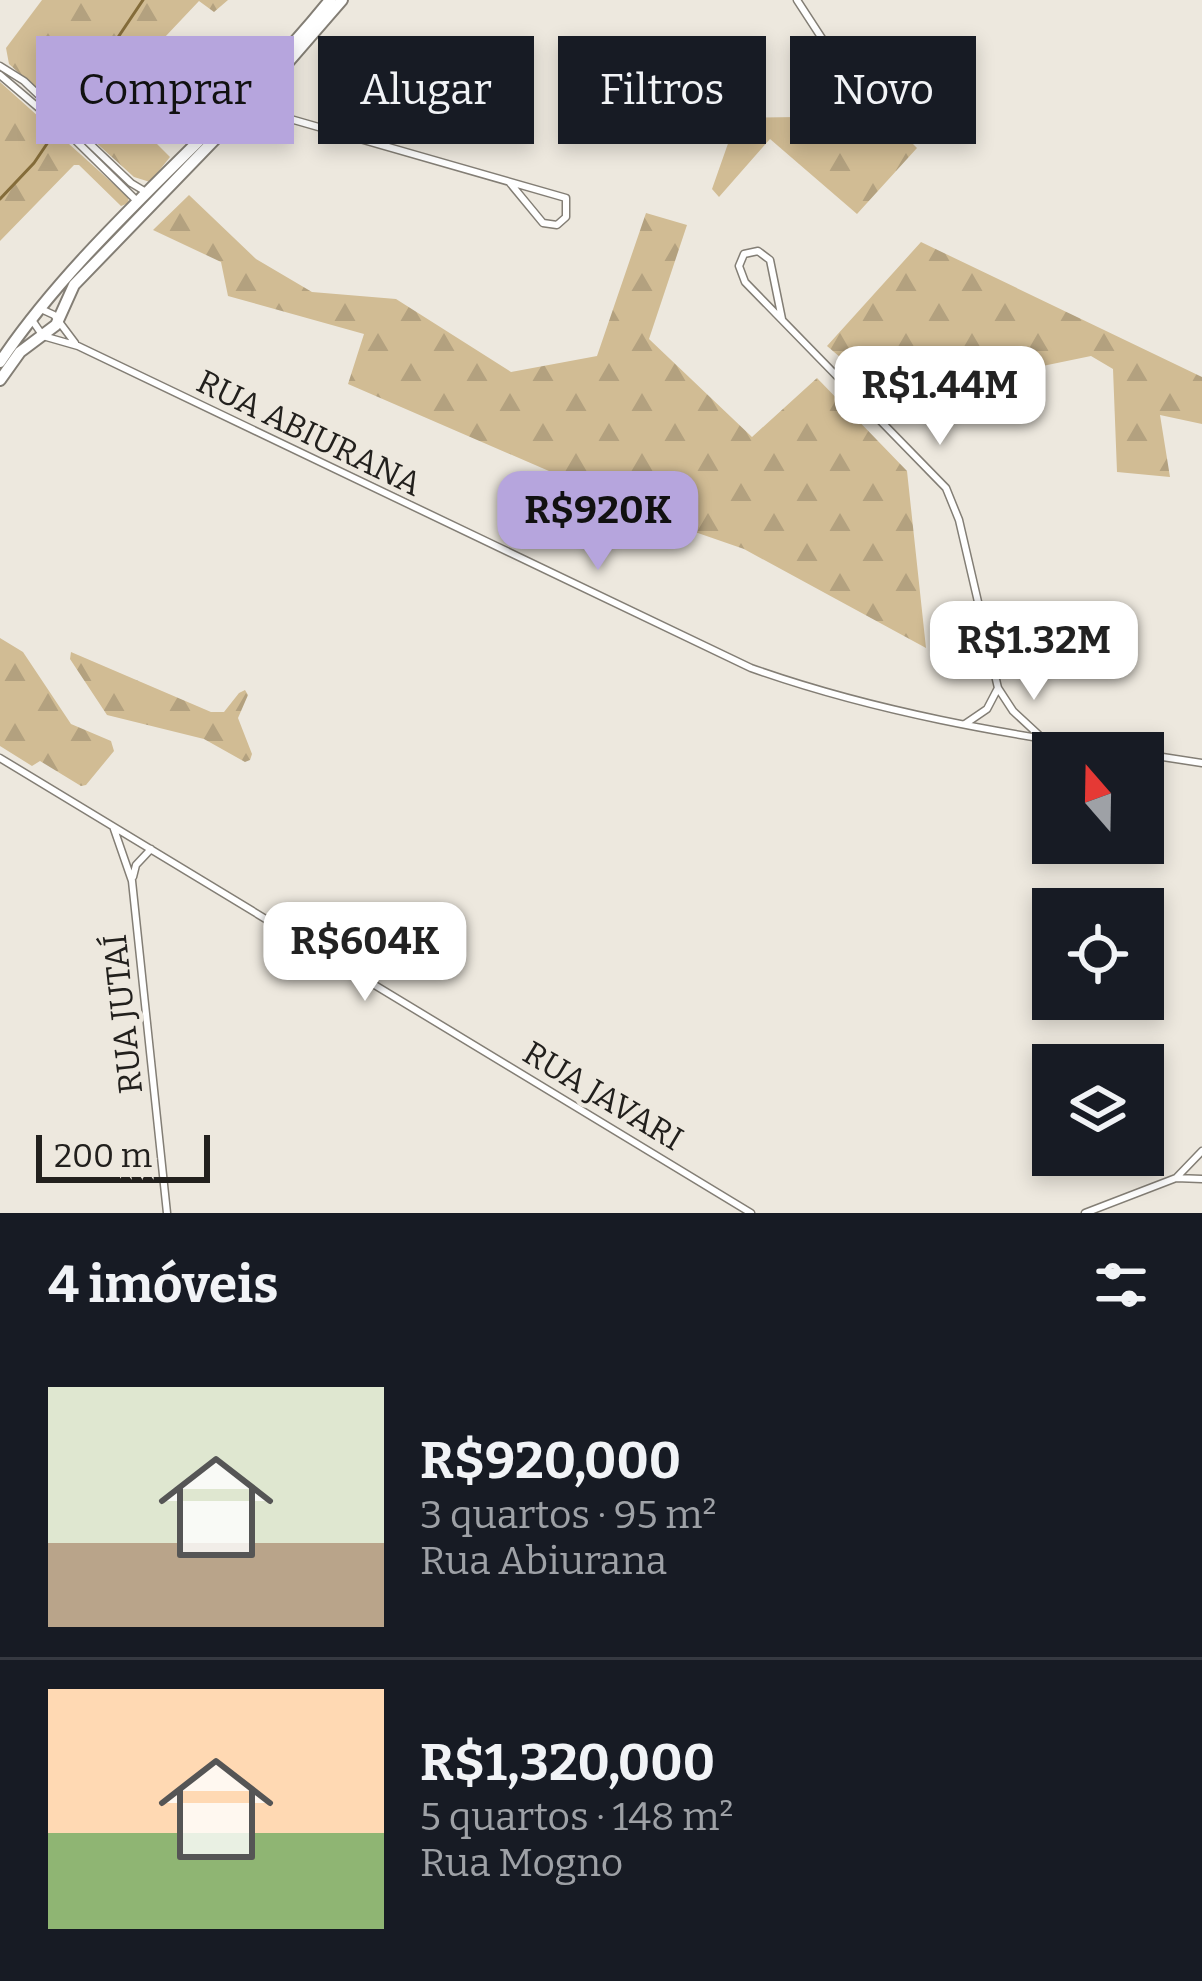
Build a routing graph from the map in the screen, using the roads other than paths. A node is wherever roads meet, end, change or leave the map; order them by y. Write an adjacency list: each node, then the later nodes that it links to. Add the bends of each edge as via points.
1 (330, 0): 16 (main road)
2 (342, 0): 5 (main road)
3 (797, 0): 4 (street)
4 (819, 36)
5 (294, 55)
6 (0, 66): 9 (street)
7 (839, 70): 7 (street, via 866,108 867,123 856,130 839,125 832,110)
8 (0, 75): 10 (street)
9 (36, 94)
10 (36, 102)
11 (294, 120): 15 (street)
12 (82, 144): 17 (street)
13 (85, 144): 16 (street)
14 (211, 144): 20 (main road, via 74,285)
15 (510, 183): 15 (street, via 566,198 566,217 544,223)
16 (149, 193): 17 (main road)
17 (139, 204): 18 (main road)
18 (36, 314): 20 (street, RUA ABIURANA); 21 (street); 23 (main road)
19 (782, 319): 19 (street, via 745,282 744,254 758,251 770,260); 25 (street, via 946,488)
20 (58, 320): 21 (main road); 22 (street, RUA ABIURANA)
21 (43, 336): 22 (street, RUA ABIURANA); 24 (main road)
22 (78, 346): 26 (street, RUA ABIURANA, via 751,668)
23 (0, 362)
24 (0, 380)
25 (998, 688): 26 (street, via 987,709); 27 (street)
26 (961, 726): 28 (street, RUA ABIURANA)
27 (1035, 732)
28 (1032, 738)
29 (0, 758): 32 (street, RUA JAVARI)
30 (1164, 758): 31 (street, RUA ABIURANA)
31 (1202, 763)
32 (113, 825): 33 (street, RUA JAVARI); 34 (street, RUA JUTAÍ)
33 (151, 849): 34 (street); 39 (street, RUA JAVARI)
34 (132, 880): 38 (street, RUA JUTAÍ)
35 (1202, 1151): 36 (street)
36 (1176, 1178): 37 (street); 40 (street)
37 (1202, 1179)
38 (167, 1213)
39 (751, 1213)
40 (1085, 1213)

